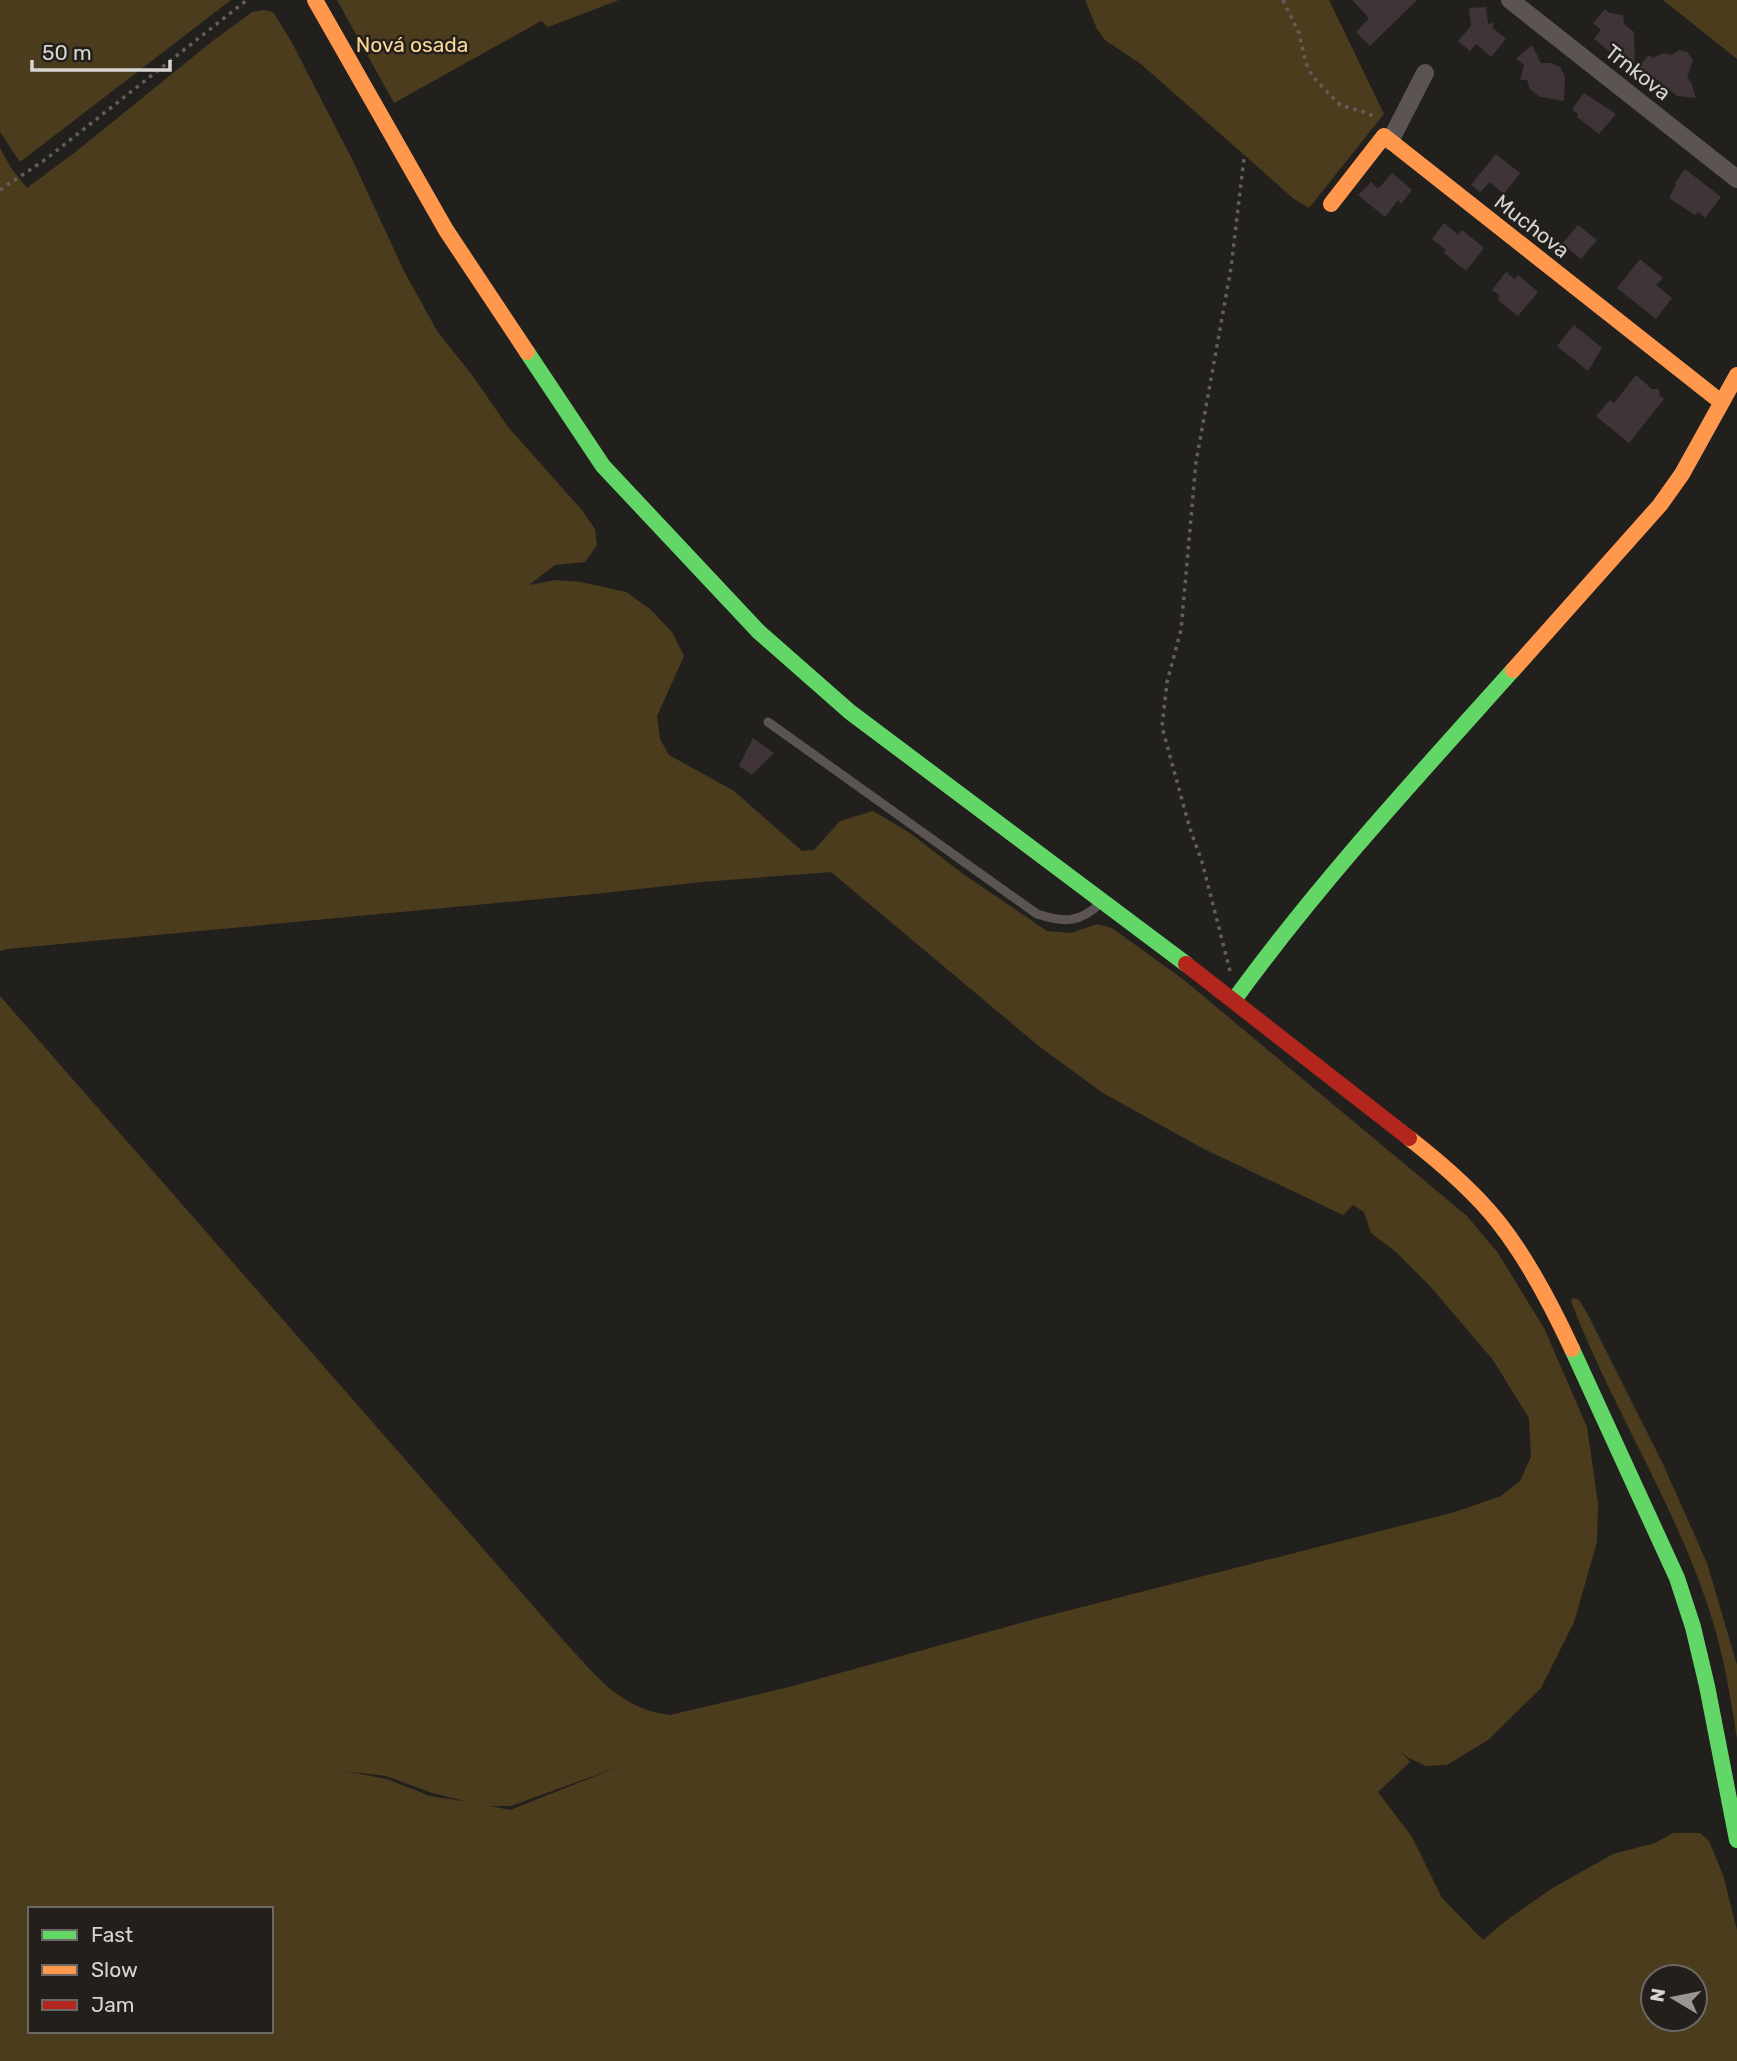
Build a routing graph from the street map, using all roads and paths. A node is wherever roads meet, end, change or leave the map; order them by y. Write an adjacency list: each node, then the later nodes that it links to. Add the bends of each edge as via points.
1 (247, 0): 9 (path)
2 (315, 0): 14 (street, via 446,230 603,466 759,632 850,712)
3 (1283, 0): 6 (path, via 1312,76 1340,105 1367,113)
4 (1510, 0): 8 (street, Trnkova)
5 (1425, 73): 6 (street)
6 (1392, 137): 10 (street, via 1384,136); 12 (street, Muchova)
7 (1244, 158): 15 (path, via 1231,268 1196,461 1181,630 1167,682 1162,727 1202,862)
8 (1737, 180)
9 (0, 190)
10 (1331, 204)
11 (1737, 375): 12 (street)
12 (1721, 401): 15 (street, via 1660,505 1366,834 1282,934)
13 (768, 722): 14 (lane, via 1037,914 1057,920 1079,919)
14 (1102, 901): 15 (street)
15 (1234, 1000): 16 (street, via 1422,1148 1463,1184 1520,1251 1557,1317 1677,1578 1707,1686)
16 (1737, 1840)

